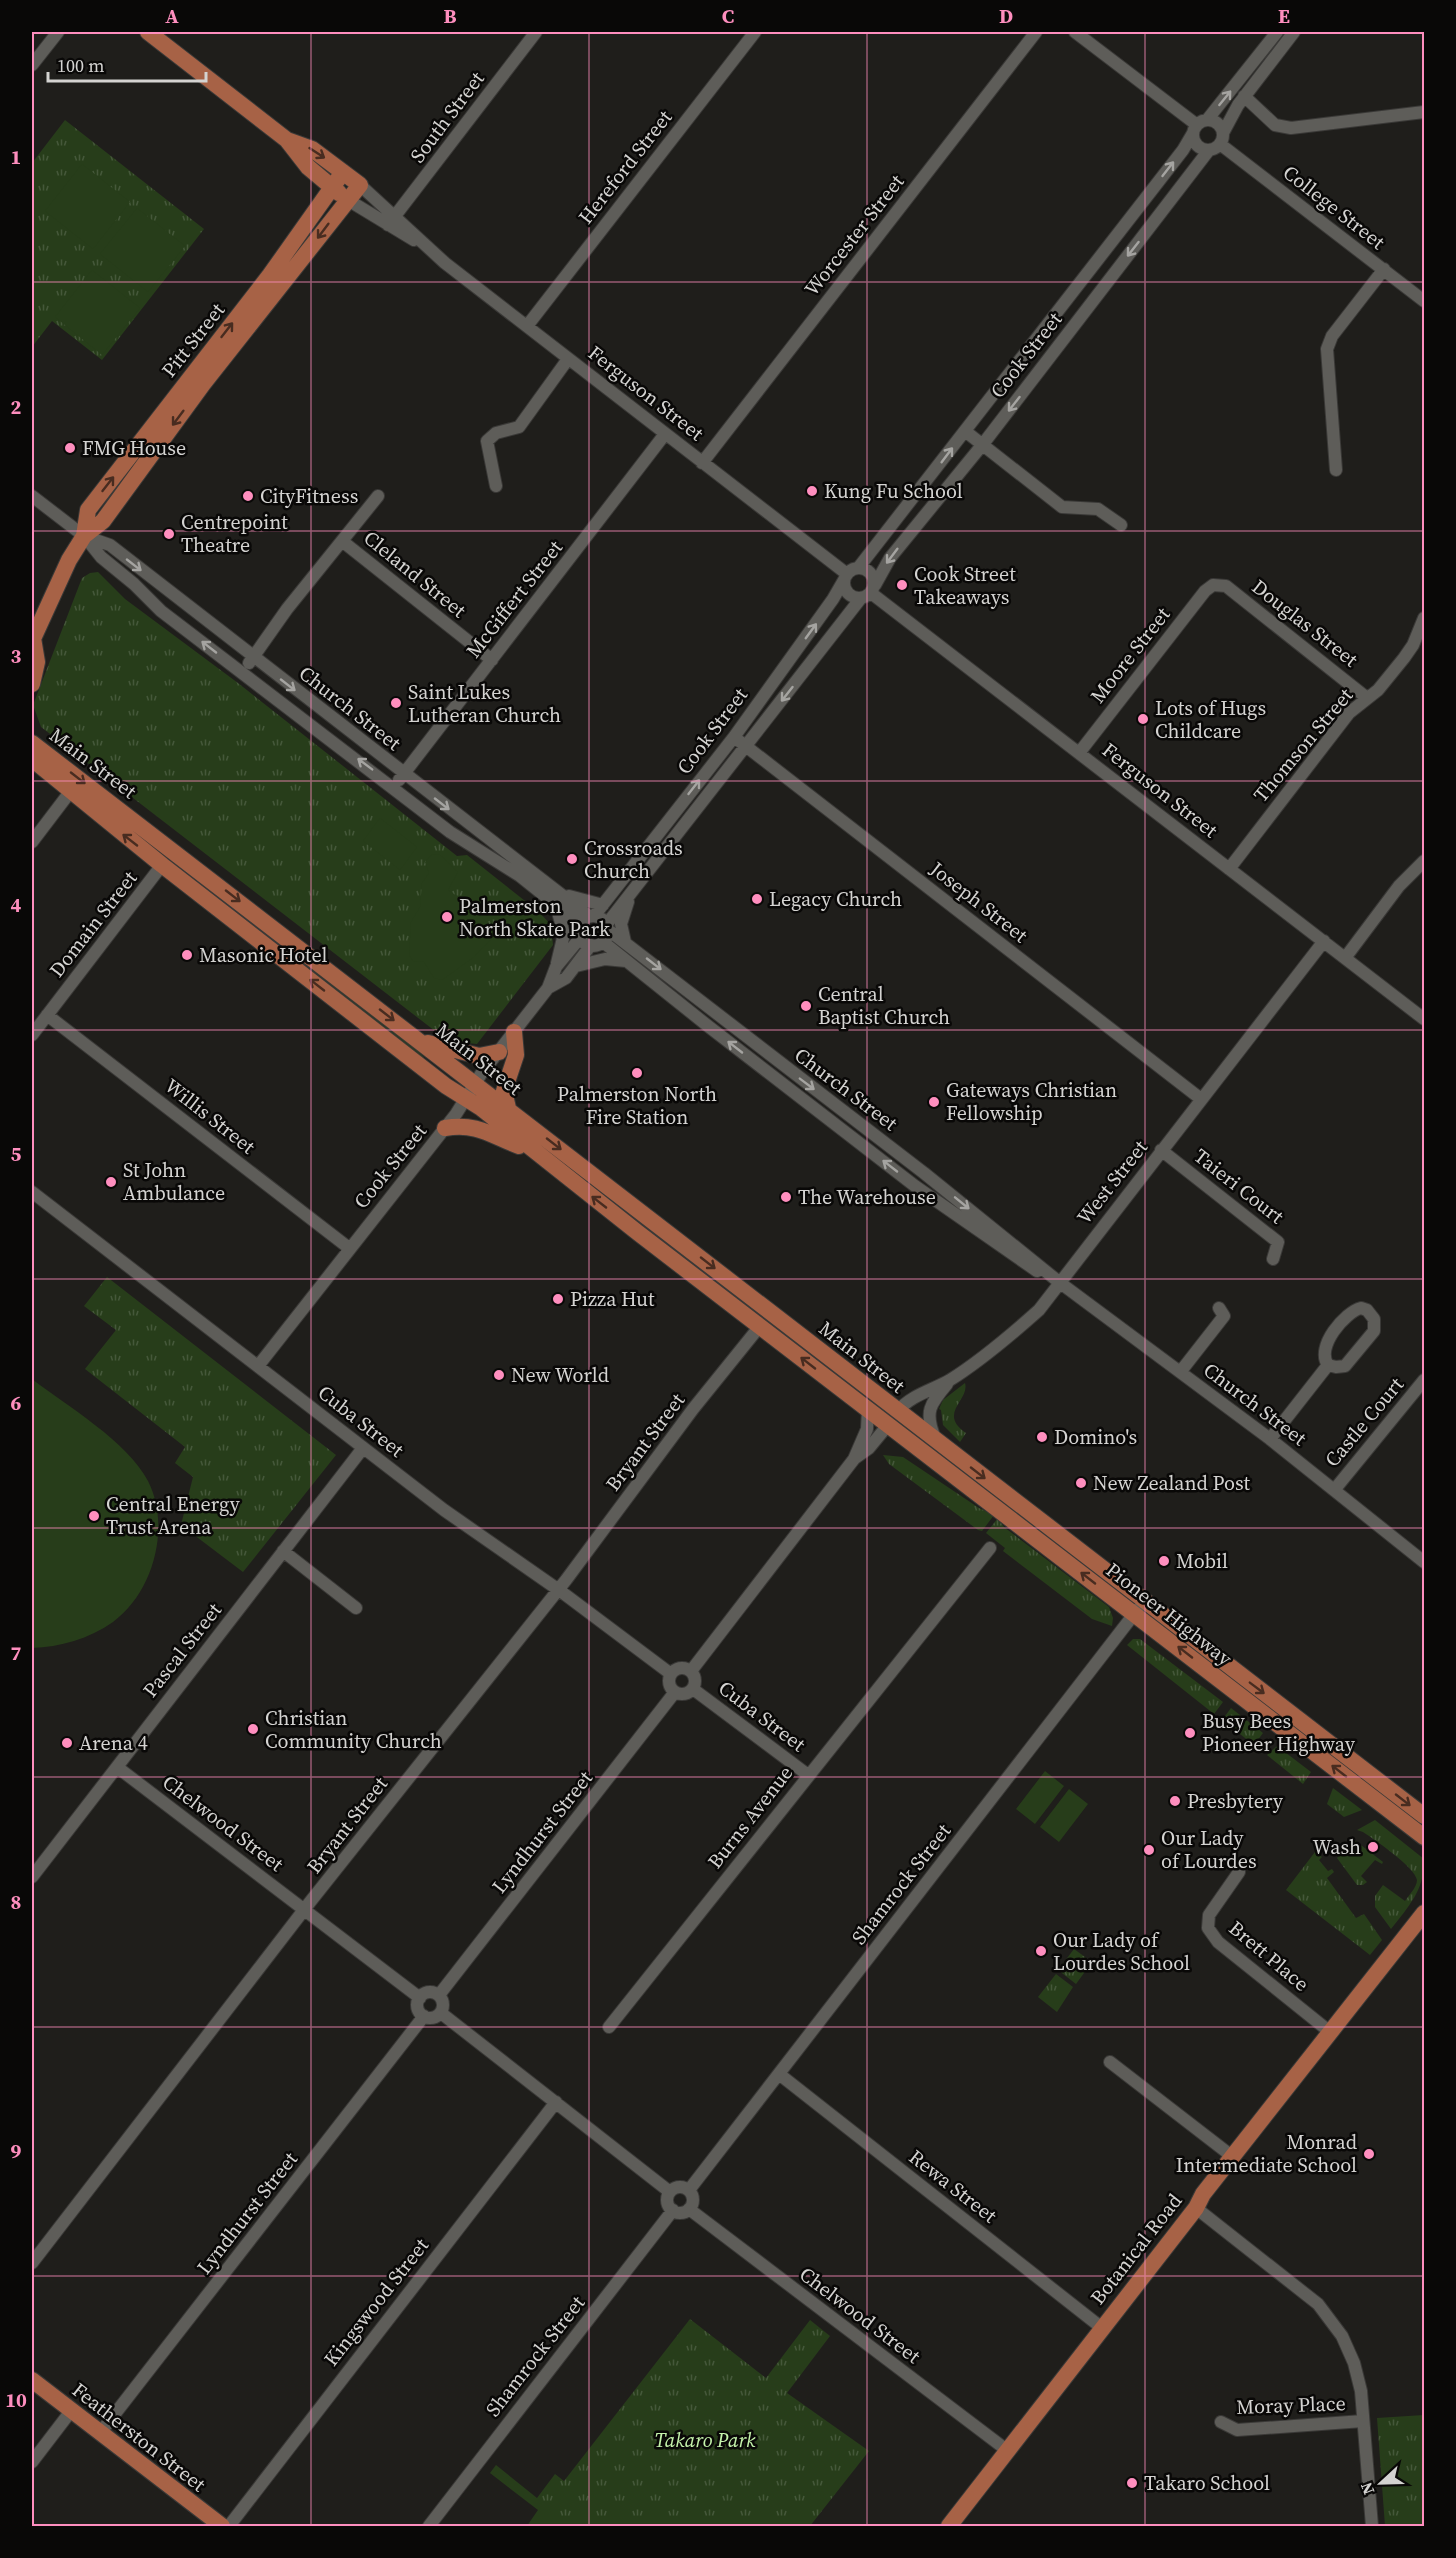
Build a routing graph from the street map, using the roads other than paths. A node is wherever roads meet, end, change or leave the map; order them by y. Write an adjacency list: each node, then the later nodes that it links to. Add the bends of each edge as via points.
1 (58, 32): 9 (street)
2 (148, 32): 15 (main road, Ferguson Street)
3 (536, 32): 21 (street, South Street)
4 (755, 32): 24 (street, Hereford Street)
5 (1036, 32): 30 (street, Worcester Street)
6 (1075, 32): 14 (street)
7 (1277, 32): 10 (street, Cook Street)
8 (1294, 32): 11 (street, Cook Street)
9 (32, 65)
10 (1243, 76): 11 (street); 14 (street, Cook Street, one-way to 10)
11 (1254, 84): 12 (street, Cook Street)
12 (1244, 96): 13 (street, via 1281,128); 16 (street, Cook Street)
13 (1425, 111)
14 (1199, 126): 16 (street, via 1215,122); 16 (street, via 1197,145); 27 (street, Cook Street, one-way to 14)
15 (287, 140): 17 (main road, Ferguson Street, one-way to 17, via 312,149); 19 (main road, Ferguson Street, via 301,159)
16 (1217, 142): 22 (street, College Street); 29 (street, Cook Street, one-way to 29)
17 (343, 172): 18 (main road, Ferguson Street); 19 (main road, Pitt Street)
18 (360, 185): 20 (main road, Pitt Street); 21 (street, Ferguson Street)
19 (332, 187): 20 (main road, Ferguson Street); 26 (main road, Pitt Street, one-way to 19)
20 (348, 200): 21 (street, Ferguson Street); 26 (main road, Pitt Street, one-way to 26)
21 (392, 221): 24 (street, Ferguson Street)
22 (1384, 269): 23 (street, College Street); 31 (street, via 1332,336 1327,349)
23 (1425, 301)
24 (527, 326): 25 (street, Ferguson Street)
25 (568, 358): 28 (street, Ferguson Street); 32 (street, via 519,427 496,433 488,441)
26 (197, 380): 36 (main road, Pitt Street, via 103,521)
27 (965, 431): 29 (street); 38 (street, Cook Street, one-way to 27)
28 (666, 434): 30 (street, Ferguson Street); 45 (street, McGiffert Street)
29 (983, 444): 35 (street, via 1062,507 1098,509); 41 (street, Cook Street, one-way to 41, via 890,558)
30 (702, 463): 39 (street, Ferguson Street)
31 (1336, 470)
32 (496, 486)
33 (32, 496): 36 (street, Church Street)
34 (378, 496): 37 (street)
35 (1121, 525)
36 (84, 536): 43 (main road, Pitt Street); 44 (street, Church Street, one-way to 44, via 110,545); 46 (street, Church Street, one-way to 36, via 158,608 101,557)
37 (342, 541): 44 (street); 45 (street, Cleland Street)
38 (859, 567): 39 (street); 41 (street, via 870,572)
39 (846, 577): 41 (street, Ferguson Street, via 848,594); 50 (street, Cook Street, one-way to 39)
40 (1215, 584): 48 (street, Douglas Street, via 1226,586); 53 (street, Moore Street, via 1205,591)
41 (869, 592): 51 (street, Cook Street, one-way to 51); 53 (street, Ferguson Street)
42 (1425, 618): 48 (street, Thomson Street, via 1404,658)
43 (32, 639): 47 (main road, via 37,662)
44 (253, 658): 46 (street); 56 (street, Church Street, one-way to 56)
45 (492, 660): 56 (street, McGiffert Street)
46 (243, 672): 57 (street, Church Street, one-way to 46)
47 (32, 684)
48 (1367, 698): 65 (street, Thomson Street, via 1349,713)
49 (32, 730): 52 (main road)
50 (734, 736): 51 (street, Joseph Street); 59 (street, Cook Street, one-way to 50)
51 (747, 747): 60 (street, Cook Street); 89 (street, Joseph Street)
52 (35, 750): 55 (main road, Main Street); 85 (main road, Main Street, one-way to 85)
53 (1079, 753): 65 (street, Ferguson Street)
54 (32, 766): 55 (main road)
55 (49, 772): 58 (main road, Main Street)
56 (403, 774): 57 (street, McGiffert Street); 68 (street, Church Street, one-way to 68)
57 (393, 787): 68 (street, Church Street, via 450,832)
58 (70, 792): 61 (street); 64 (main road, Main Street, one-way to 58)
59 (672, 816): 60 (street); 62 (street, Cook Street)
60 (685, 825): 66 (street, Cook Street)
61 (32, 842)
62 (638, 860): 66 (street); 69 (street, Cook Street)
63 (1425, 861): 76 (street, via 1399,886)
64 (162, 865): 81 (street, Domain Street); 88 (main road, Main Street, one-way to 64)
65 (1228, 869): 73 (street, Ferguson Street)
66 (650, 870): 67 (street, Cook Street)
67 (632, 893): 71 (street, Cook Street); 74 (street, via 621,924)
68 (558, 898): 69 (street); 70 (street, Church Street); 78 (street, via 564,934)
69 (603, 905): 70 (street, Cook Street)
70 (587, 919): 71 (street, via 601,919); 72 (street)
71 (607, 927): 74 (street, Church Street); 75 (street, Cook Street)
72 (580, 938): 75 (street); 78 (street, Cook Street)
73 (1324, 941): 76 (street, Ferguson Street); 89 (street, West Street)
74 (625, 942): 97 (street, Church Street, one-way to 97)
75 (597, 944): 77 (street, Church Street); 79 (street, Cook Street)
76 (1345, 958): 82 (street, Ferguson Street)
77 (627, 962): 79 (street, via 605,959); 97 (street, Church Street, one-way to 77, via 1026,1265 915,1186)
78 (556, 967): 80 (street, Cook Street)
79 (573, 968): 80 (street, Cook Street, via 566,978)
80 (548, 988): 83 (street, Cook Street)
81 (48, 1015): 84 (street, Domain Street); 95 (street, Willis Street)
82 (1425, 1019)
83 (514, 1032): 86 (street, Cook Street); 90 (main road, via 516,1055 504,1091)
84 (32, 1035)
85 (421, 1041): 86 (main road, via 479,1056); 87 (main road, Main Street)
86 (499, 1052): 87 (street, Cook Street)
87 (475, 1084): 88 (street, Cook Street); 90 (main road, Main Street)
88 (466, 1099): 91 (street, Cook Street); 93 (main road, Main Street)
89 (1201, 1099): 92 (street, West Street)
90 (508, 1108): 106 (main road, Main Street, one-way to 106, via 818,1350)
91 (445, 1128): 93 (main road, via 480,1128); 95 (street, Cook Street)
92 (1161, 1150): 96 (street, Taieri Court, via 1278,1242); 97 (street, West Street)
93 (534, 1151): 99 (main road, Main Street, one-way to 93)
94 (32, 1192): 101 (street, Cuba Street)
95 (350, 1248): 101 (street, Cook Street)
96 (1273, 1259)
97 (1059, 1282): 102 (street, Church Street); 104 (street, West Street, via 1039,1310)
98 (1219, 1308): 102 (street, via 1224,1316)
99 (760, 1326): 105 (main road, Main Street, one-way to 99); 116 (street, Bryant Street)
100 (1328, 1365): 100 (street, via 1345,1366 1374,1331 1374,1319 1367,1310 1354,1310 1327,1342 1323,1356); 107 (street)
101 (258, 1366): 109 (street, Cuba Street)
102 (1181, 1371): 107 (street, Church Street)
103 (1425, 1380): 111 (street, Castle Court)
104 (949, 1381): 106 (street, West Street, via 909,1401); 108 (street, via 929,1410 929,1424)
105 (868, 1410): 106 (main road, Main Street); 110 (street, via 867,1429)
106 (893, 1418): 108 (main road, Pioneer Highway); 110 (street, via 869,1448); 112 (main road, Pioneer Highway, via 949,1464 963,1482)
107 (1270, 1439): 111 (street, Church Street)
108 (936, 1441): 112 (main road, Pioneer Highway, one-way to 112)
109 (363, 1448): 114 (street, Pascal Street); 116 (street, Cuba Street)
110 (854, 1459): 119 (street)
111 (1335, 1489): 115 (street, Church Street)
112 (1029, 1523): 117 (main road, Pioneer Highway)
113 (990, 1548): 124 (street, Burns Avenue)
114 (283, 1551): 118 (street); 123 (street, Pascal Street)
115 (1425, 1562)
116 (558, 1590): 120 (street, Cuba Street); 129 (street, Bryant Street)
117 (1139, 1607): 125 (main road, Pioneer Highway, one-way to 125); 126 (main road, Pioneer Highway, one-way to 117); 138 (street, Shamrock Street)
118 (356, 1608)
119 (691, 1671): 120 (street, via 677,1669); 121 (street, via 696,1680)
120 (671, 1674): 122 (street, via 669,1684)
121 (693, 1689): 122 (street, via 681,1695); 124 (street, Cuba Street)
122 (675, 1692): 131 (street, Lyndhurst Street)
123 (117, 1767): 128 (street, Pascal Street); 129 (street, Chelwood Street)
124 (808, 1775): 135 (street, Burns Avenue)
125 (1425, 1816)
126 (1425, 1838)
127 (1239, 1872): 136 (street, Brett Place, via 1209,1915 1208,1928 1218,1942)
128 (32, 1877)
129 (304, 1909): 132 (street, Chelwood Street); 146 (street, Bryant Street)
130 (1425, 1913): 136 (main road, Botanical Road)
131 (439, 1995): 132 (street, via 425,1993); 133 (street, via 443,2001)
132 (420, 1998): 134 (street, via 419,2011)
133 (441, 2013): 134 (street, via 436,2017); 139 (street)
134 (424, 2016): 152 (street, Lyndhurst Street)
135 (609, 2026)
136 (1330, 2032): 140 (main road, Botanical Road)
137 (1110, 2062): 140 (street)
138 (779, 2074): 141 (street, Shamrock Street); 147 (street, Rewa Street)
139 (556, 2102): 142 (street); 156 (street, Kingswood Street)
140 (1233, 2157): 143 (main road, Botanical Road)
141 (689, 2190): 142 (street, via 682,2187); 144 (street, via 693,2199)
142 (670, 2192): 145 (street, via 668,2202)
143 (1196, 2208): 147 (main road, Botanical Road); 150 (street, via 1318,2304 1334,2322 1354,2363)
144 (689, 2209): 145 (street, via 679,2213); 153 (street, Chelwood Street)
145 (673, 2210): 157 (street, Shamrock Street)
146 (32, 2263)
147 (1102, 2328): 153 (main road, Botanical Road)
148 (32, 2380): 149 (main road, Featherston Street)
149 (71, 2411): 152 (main road, Featherston Street); 154 (street)
150 (1363, 2421): 151 (street, Moray Place, via 1237,2430); 159 (street)
151 (1221, 2422)
152 (100, 2433): 155 (main road, Featherston Street)
153 (1008, 2451): 158 (main road, Botanical Road)
154 (32, 2462)
155 (222, 2526)
156 (229, 2526)
157 (429, 2526)
158 (949, 2526)
159 (1372, 2526)

